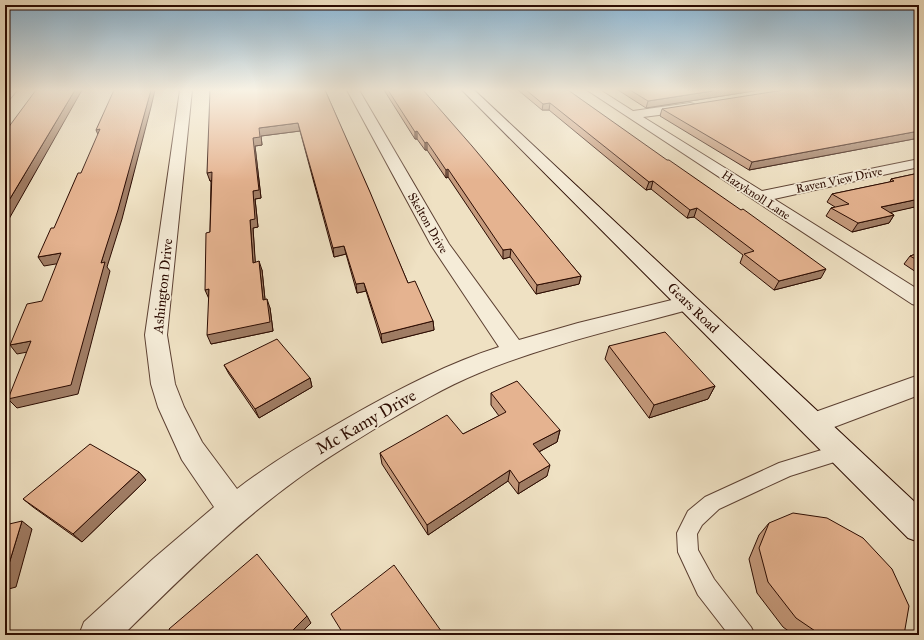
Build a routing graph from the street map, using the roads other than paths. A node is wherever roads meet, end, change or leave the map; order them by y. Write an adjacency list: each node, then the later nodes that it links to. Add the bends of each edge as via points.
1 (182, 120): 13 (street, Ashington Drive, via 156,335 163,384 171,407 192,450)
2 (370, 120): 9 (street, Skelton Drive, via 440,245)
3 (498, 120): 8 (street, Gears Road)
4 (639, 120): 6 (street, Hazyknoll Lane)
5 (919, 163): 6 (street, Raven View Drive)
6 (759, 197): 7 (street, Hazyknoll Lane)
7 (919, 299)
8 (688, 303): 9 (street, Mc Kamy Drive); 11 (street, Gears Road)
9 (514, 350): 13 (street, Mc Kamy Drive, via 470,366 397,403 321,447)
10 (919, 385): 11 (street)
11 (812, 424): 12 (street, Gears Road)
12 (841, 452): 14 (street, Gears Road); 16 (lane, via 786,469 712,503 695,518 687,532 688,552 706,587)
13 (234, 510): 15 (street, Mc Kamy Drive, via 177,558)
14 (919, 527)
15 (97, 635)
16 (743, 635)

